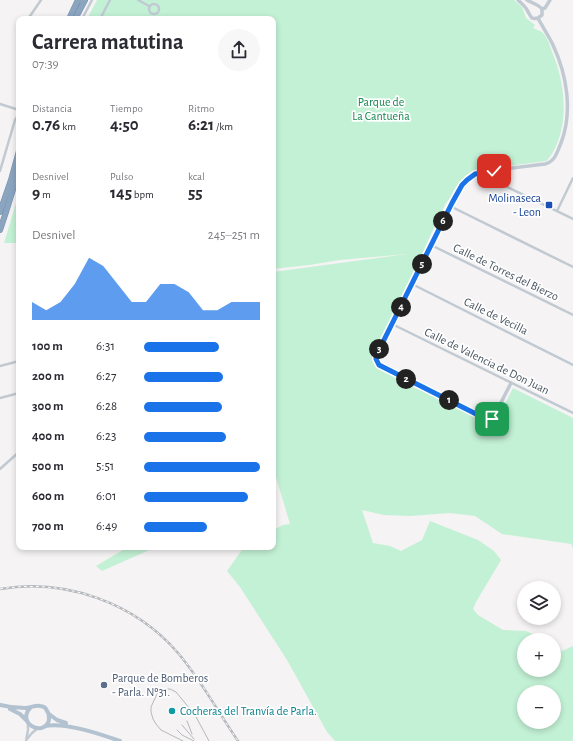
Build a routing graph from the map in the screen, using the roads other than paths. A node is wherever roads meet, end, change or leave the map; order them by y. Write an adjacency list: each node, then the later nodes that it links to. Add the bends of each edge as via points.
1 (41, 0): 14 (street)
2 (78, 0): 15 (highway)
3 (85, 0): 16 (highway)
4 (92, 0): 17 (street)
5 (110, 0): 18 (street)
6 (138, 0): 11 (street)
7 (518, 0): 13 (street)
8 (527, 0): 10 (street)
9 (550, 0): 12 (street)
10 (535, 5): 12 (street); 13 (street, via 529,8)
11 (149, 6): 11 (street, via 148,10 151,13 158,12 156,4)
12 (542, 9): 19 (street, via 542,15)
13 (528, 12): 19 (street, via 532,18)
14 (30, 16)
15 (70, 16)
16 (77, 16)
17 (84, 16)
18 (102, 16)
19 (538, 18): 25 (street, via 563,73 567,96 564,135 553,160 548,164)
20 (0, 104): 21 (street)
21 (16, 109)
22 (16, 118): 24 (street)
23 (16, 162): 32 (highway)
24 (0, 171)
25 (494, 171): 26 (street); 29 (street)
26 (480, 172): 29 (street); 30 (street, via 462,185)
27 (573, 178): 31 (street)
28 (16, 180): 34 (highway)
29 (495, 180): 31 (street)
30 (450, 206): 35 (street); 36 (street)
31 (557, 211): 33 (street)
32 (0, 212)
33 (573, 219)
34 (0, 230)
35 (431, 245): 37 (street); 38 (street, Calle de Torres del Bierzo)
36 (573, 267)
37 (411, 284): 39 (street); 41 (street, Calle de Vecilla)
38 (573, 315)
39 (392, 324): 43 (street, Calle de Valencia de Don Juan); 43 (street, via 376,356 379,365 488,420 493,418)
40 (16, 362): 42 (street)
41 (573, 364)
42 (0, 366)
43 (512, 383): 46 (street, Calle de Valencia de Don Juan)
44 (16, 394): 45 (street)
45 (0, 398)
46 (573, 413)
47 (16, 455): 48 (street)
48 (0, 469)
49 (1, 705): 50 (main road, via 14,708); 52 (main road, via 20,714)
50 (32, 707): 51 (main road, via 41,706); 52 (main road, via 27,713)
51 (49, 714): 53 (main road); 55 (main road)
52 (27, 721): 54 (main road, via 32,727); 56 (street)
53 (45, 726): 54 (main road); 55 (main road, via 50,724)
54 (39, 728): 56 (street)
55 (79, 729): 57 (main road)
56 (26, 741)
57 (120, 741)

